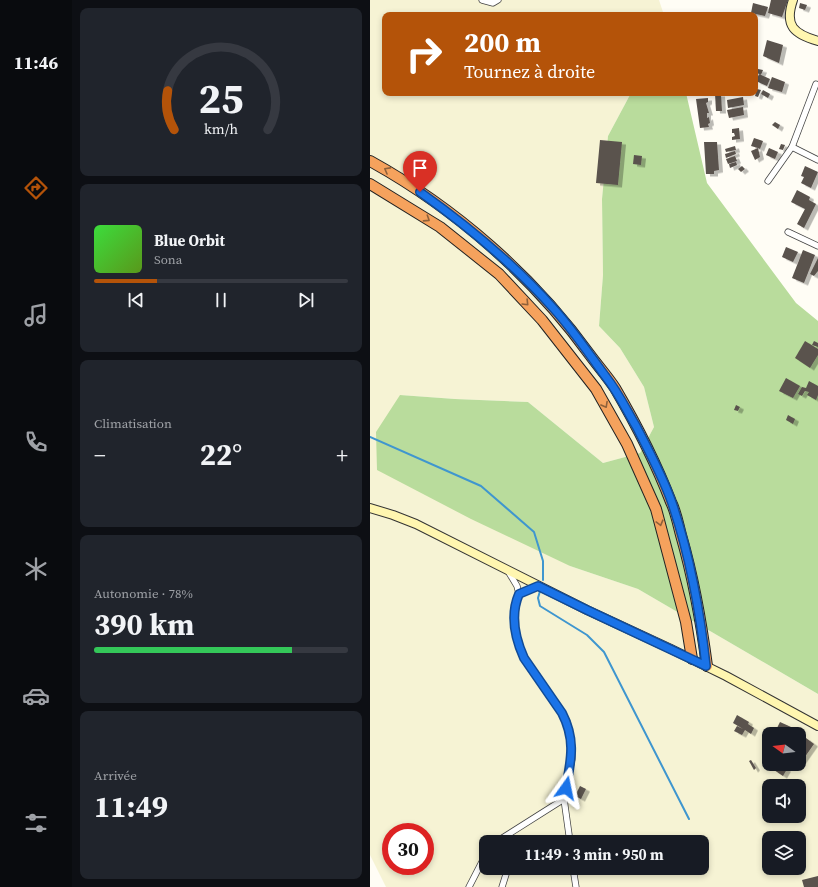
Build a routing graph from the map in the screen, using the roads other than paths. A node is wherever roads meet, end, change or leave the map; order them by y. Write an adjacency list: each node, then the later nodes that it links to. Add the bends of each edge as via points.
1 (482, 0): 2 (street, via 494,3)
2 (498, 0)
3 (793, 0): 4 (street, via 789,11 793,28 804,37)
4 (818, 42)
5 (816, 84): 6 (street)
6 (792, 147): 7 (street); 9 (street)
7 (818, 160)
8 (370, 161): 18 (highway, one-way to 8, via 700,614 689,562 672,503 647,448 614,387 554,309 509,263 459,220 394,174)
9 (768, 181)
10 (370, 184): 17 (highway, one-way to 17, via 440,227 499,274 542,320 596,389 627,444 656,509 686,622)
11 (788, 232): 12 (street)
12 (818, 246)
13 (370, 508): 14 (street, via 416,524)
14 (508, 572): 15 (street); 16 (street)
15 (538, 586): 16 (street); 17 (street)
16 (519, 594): 20 (street, via 513,616 520,649 562,713 570,734 572,759)
17 (692, 659): 18 (street)
18 (706, 666): 19 (street)
19 (818, 726)
20 (564, 799): 21 (street); 22 (street)
21 (507, 835)
22 (569, 835)
23 (479, 868): 26 (street)
24 (506, 875): 27 (street)
25 (574, 875): 28 (street)
26 (469, 887)
27 (502, 887)
28 (576, 887)

